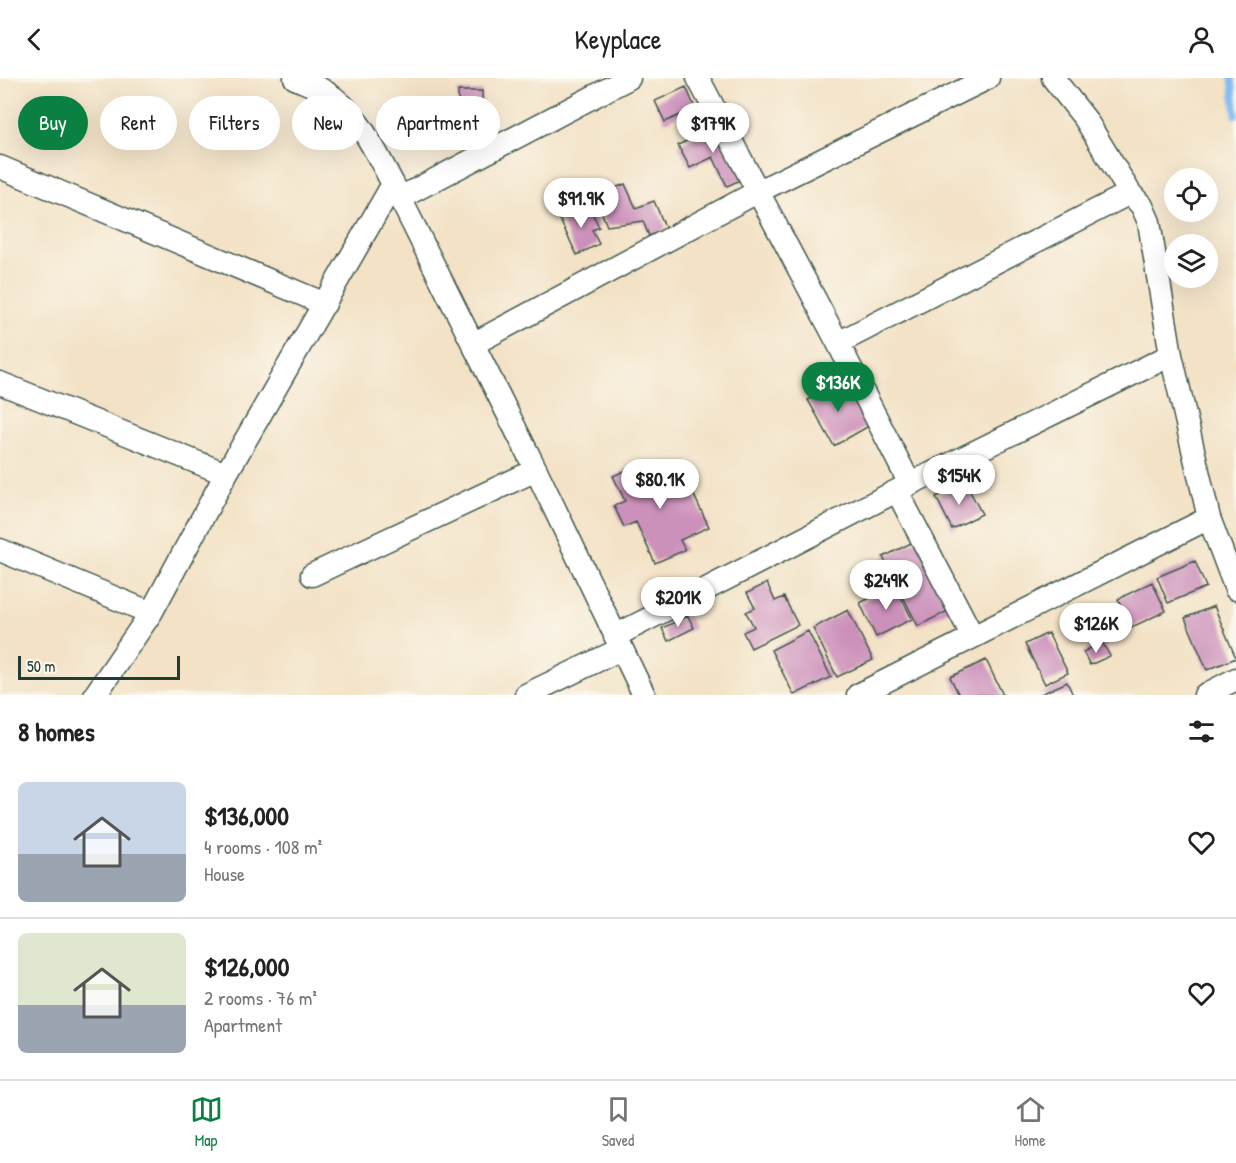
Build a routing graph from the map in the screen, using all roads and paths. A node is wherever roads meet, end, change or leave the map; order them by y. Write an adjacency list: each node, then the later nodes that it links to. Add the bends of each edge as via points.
1 (295, 78): 7 (street, via 324,91 349,114 368,138)
2 (629, 78): 7 (street)
3 (698, 78): 8 (street)
4 (988, 78): 8 (street)
5 (1053, 78): 9 (street, via 1086,120)
6 (0, 167): 10 (street)
7 (396, 191): 10 (street); 12 (street)
8 (757, 192): 11 (street); 12 (street)
9 (1130, 193): 11 (street); 13 (street, via 1149,222)
10 (325, 304): 16 (street)
11 (838, 343): 17 (street)
12 (473, 345): 15 (street)
13 (1172, 354): 17 (street); 18 (street)
14 (0, 383): 16 (street)
15 (536, 470): 20 (street); 24 (street)
16 (226, 474): 22 (street)
17 (904, 488): 23 (street); 24 (street)
18 (1209, 518): 21 (street); 23 (street)
19 (0, 550): 22 (street)
20 (312, 575)
21 (1236, 589)
22 (151, 613): 26 (street)
23 (973, 637): 29 (street)
24 (618, 643): 27 (street); 28 (street)
25 (1236, 679): 30 (street)
26 (95, 695)
27 (526, 695)
28 (644, 695)
29 (858, 695)
30 (1205, 695)

